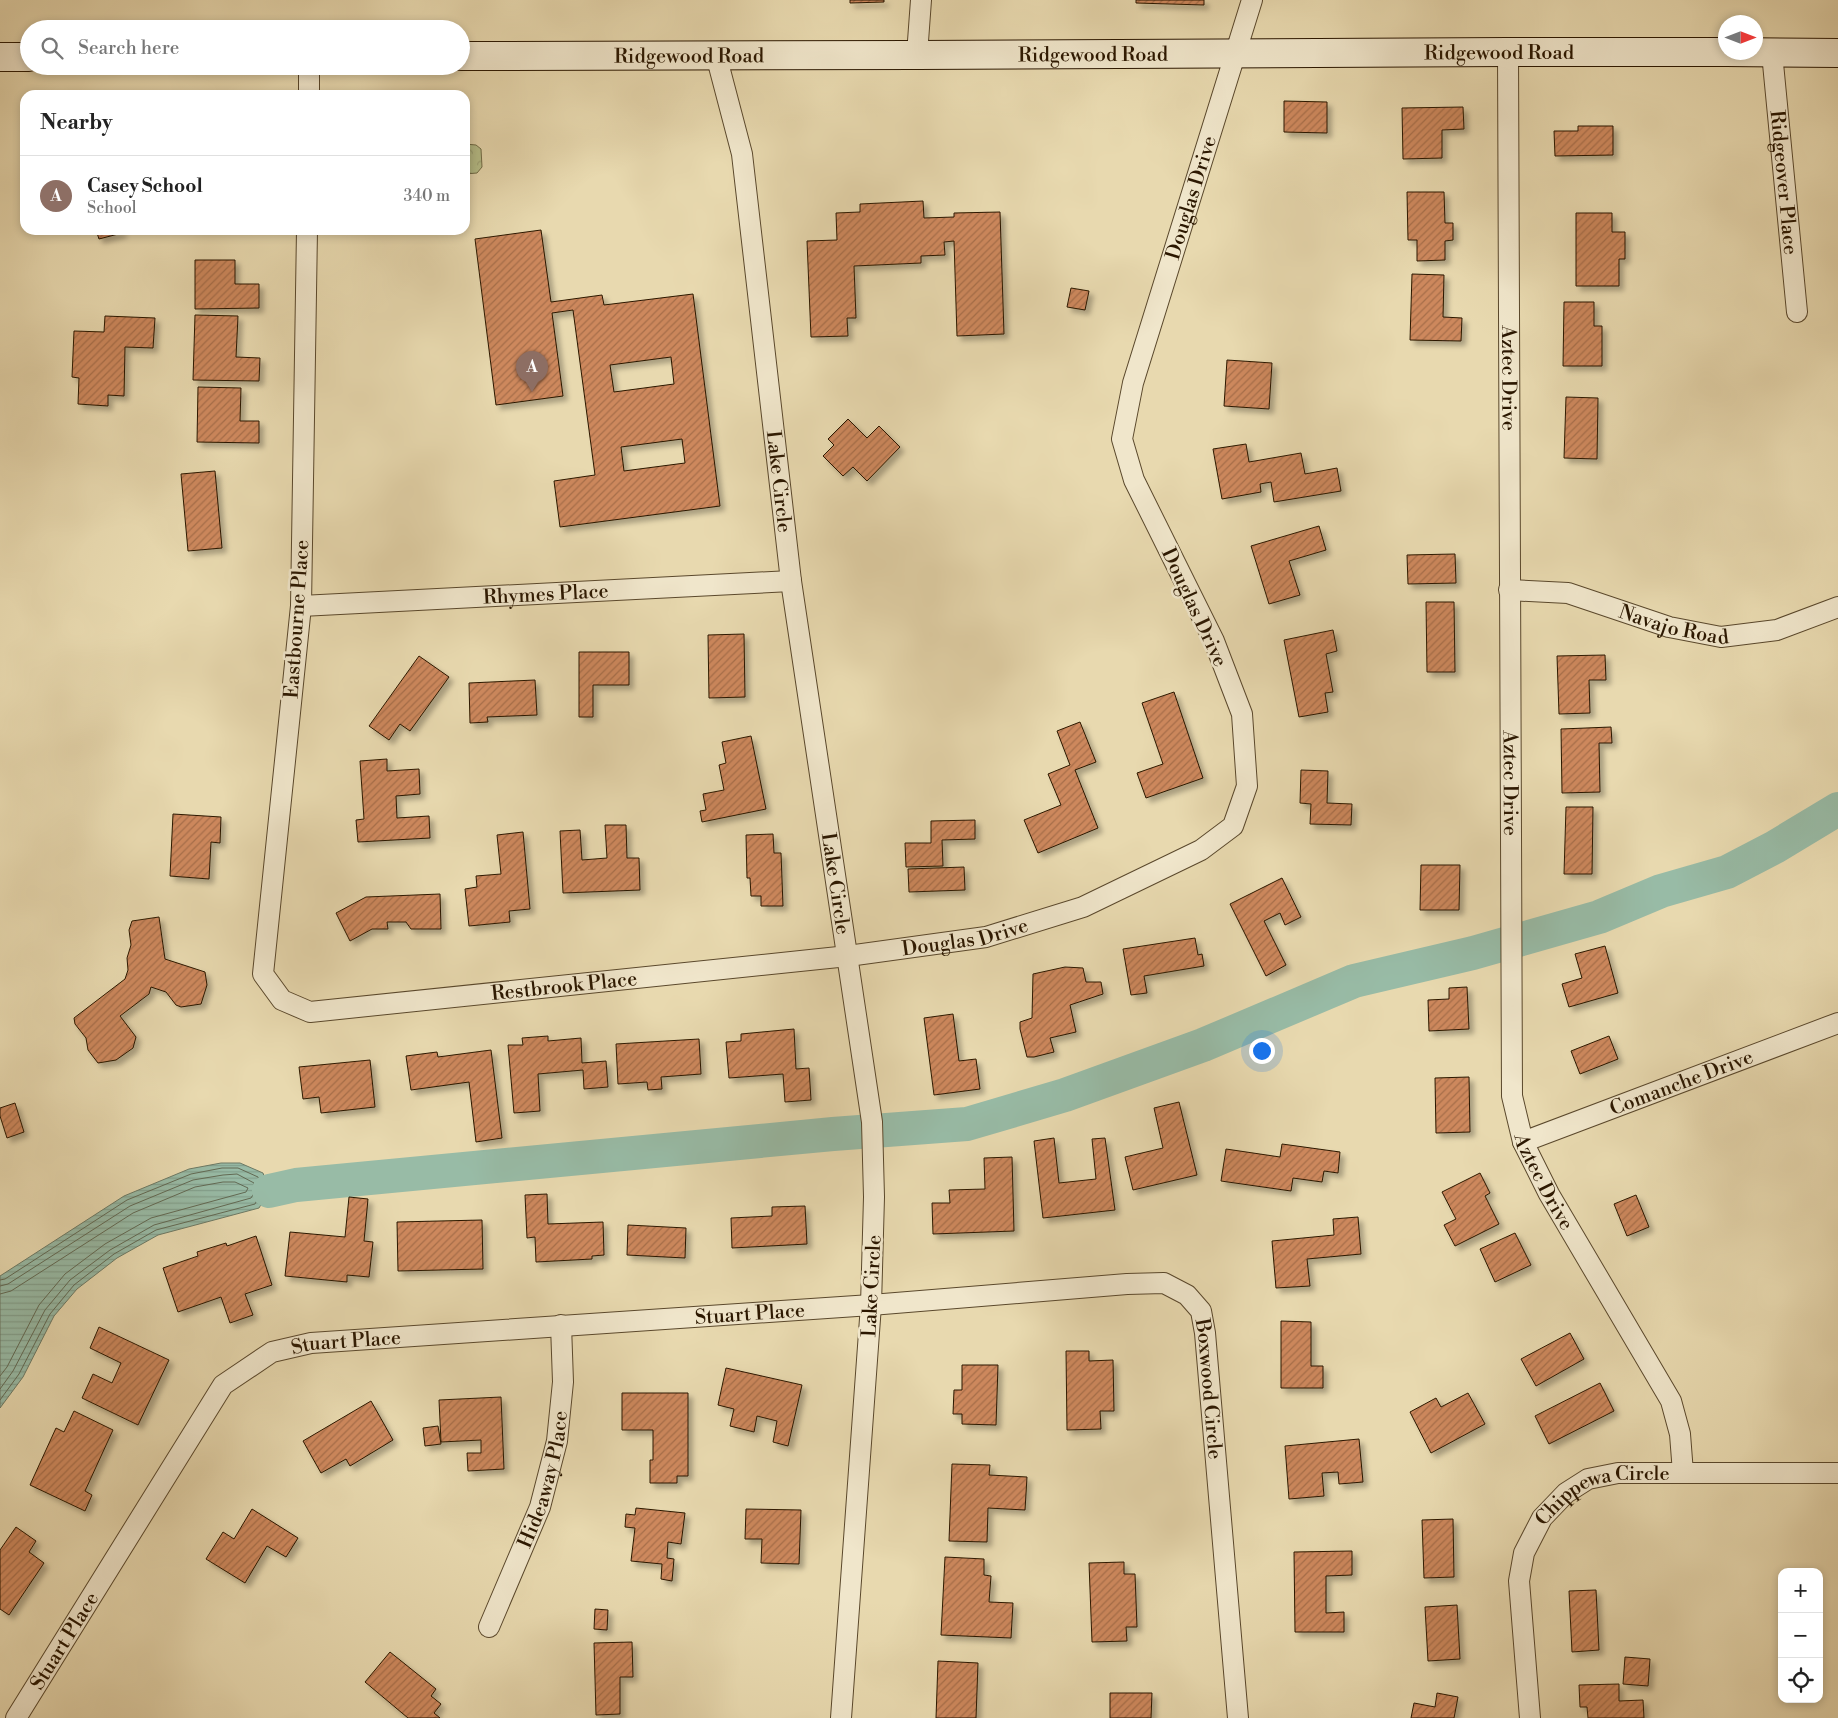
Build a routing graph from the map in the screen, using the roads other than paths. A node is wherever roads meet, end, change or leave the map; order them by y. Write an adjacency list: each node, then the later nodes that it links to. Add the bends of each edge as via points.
1 (921, 0): 10 (street)
2 (1252, 0): 8 (street, Douglas Drive)
3 (1508, 52): 4 (street, Ridgewood Road); 8 (street, Ridgewood Road); 19 (street, Aztec Drive)
4 (1718, 52)
5 (1763, 53): 6 (street, Ridgewood Road)
6 (1772, 53): 7 (street, Ridgewood Road); 17 (street, Ridgeover Place)
7 (1838, 53)
8 (1235, 54): 10 (street, Ridgewood Road); 22 (street, Douglas Drive, via 1133,383 1122,439 1134,480 1214,641 1242,714 1247,786 1233,826 1201,850 1083,907 986,937)
9 (716, 55): 10 (street, Ridgewood Road); 11 (street, Ridgewood Road); 18 (street, Lake Circle, via 742,154)
10 (918, 55)
11 (470, 56)
12 (0, 57): 13 (street)
13 (20, 57)
14 (309, 75): 15 (street)
15 (309, 90)
16 (307, 235): 20 (street, Eastbourne Place)
17 (1797, 312)
18 (791, 581): 20 (street, Rhymes Place); 22 (street, Lake Circle)
19 (1509, 590): 21 (street, Navajo Road, via 1568,593 1669,627 1721,637 1777,630); 25 (street, Aztec Drive, via 1512,1096)
20 (301, 606): 23 (street, Eastbourne Place, via 263,974)
21 (1838, 608)
22 (848, 956): 23 (street, Restbrook Place, via 310,1012); 26 (street, Lake Circle, via 872,1122)
23 (282, 1000)
24 (1838, 1023): 25 (street, Comanche Drive)
25 (1523, 1142): 28 (street, Aztec Drive, via 1549,1194 1671,1402 1680,1434)
26 (871, 1305): 27 (street, Stuart Place); 32 (street, Lake Circle); 33 (street, Boxwood Circle, via 1164,1283 1187,1295 1201,1311 1205,1333)
27 (561, 1325): 30 (street, Hideaway Place, via 563,1382 557,1441 540,1507); 31 (street, Stuart Place, via 311,1342 272,1352 223,1385)
28 (1683, 1473): 29 (street, Chippewa Circle); 34 (street, Chippewa Circle, via 1618,1473 1588,1479 1566,1493 1542,1518 1524,1553 1519,1581)
29 (1838, 1473)
30 (488, 1626)
31 (16, 1718)
32 (841, 1718)
33 (1238, 1718)
34 (1530, 1718)

